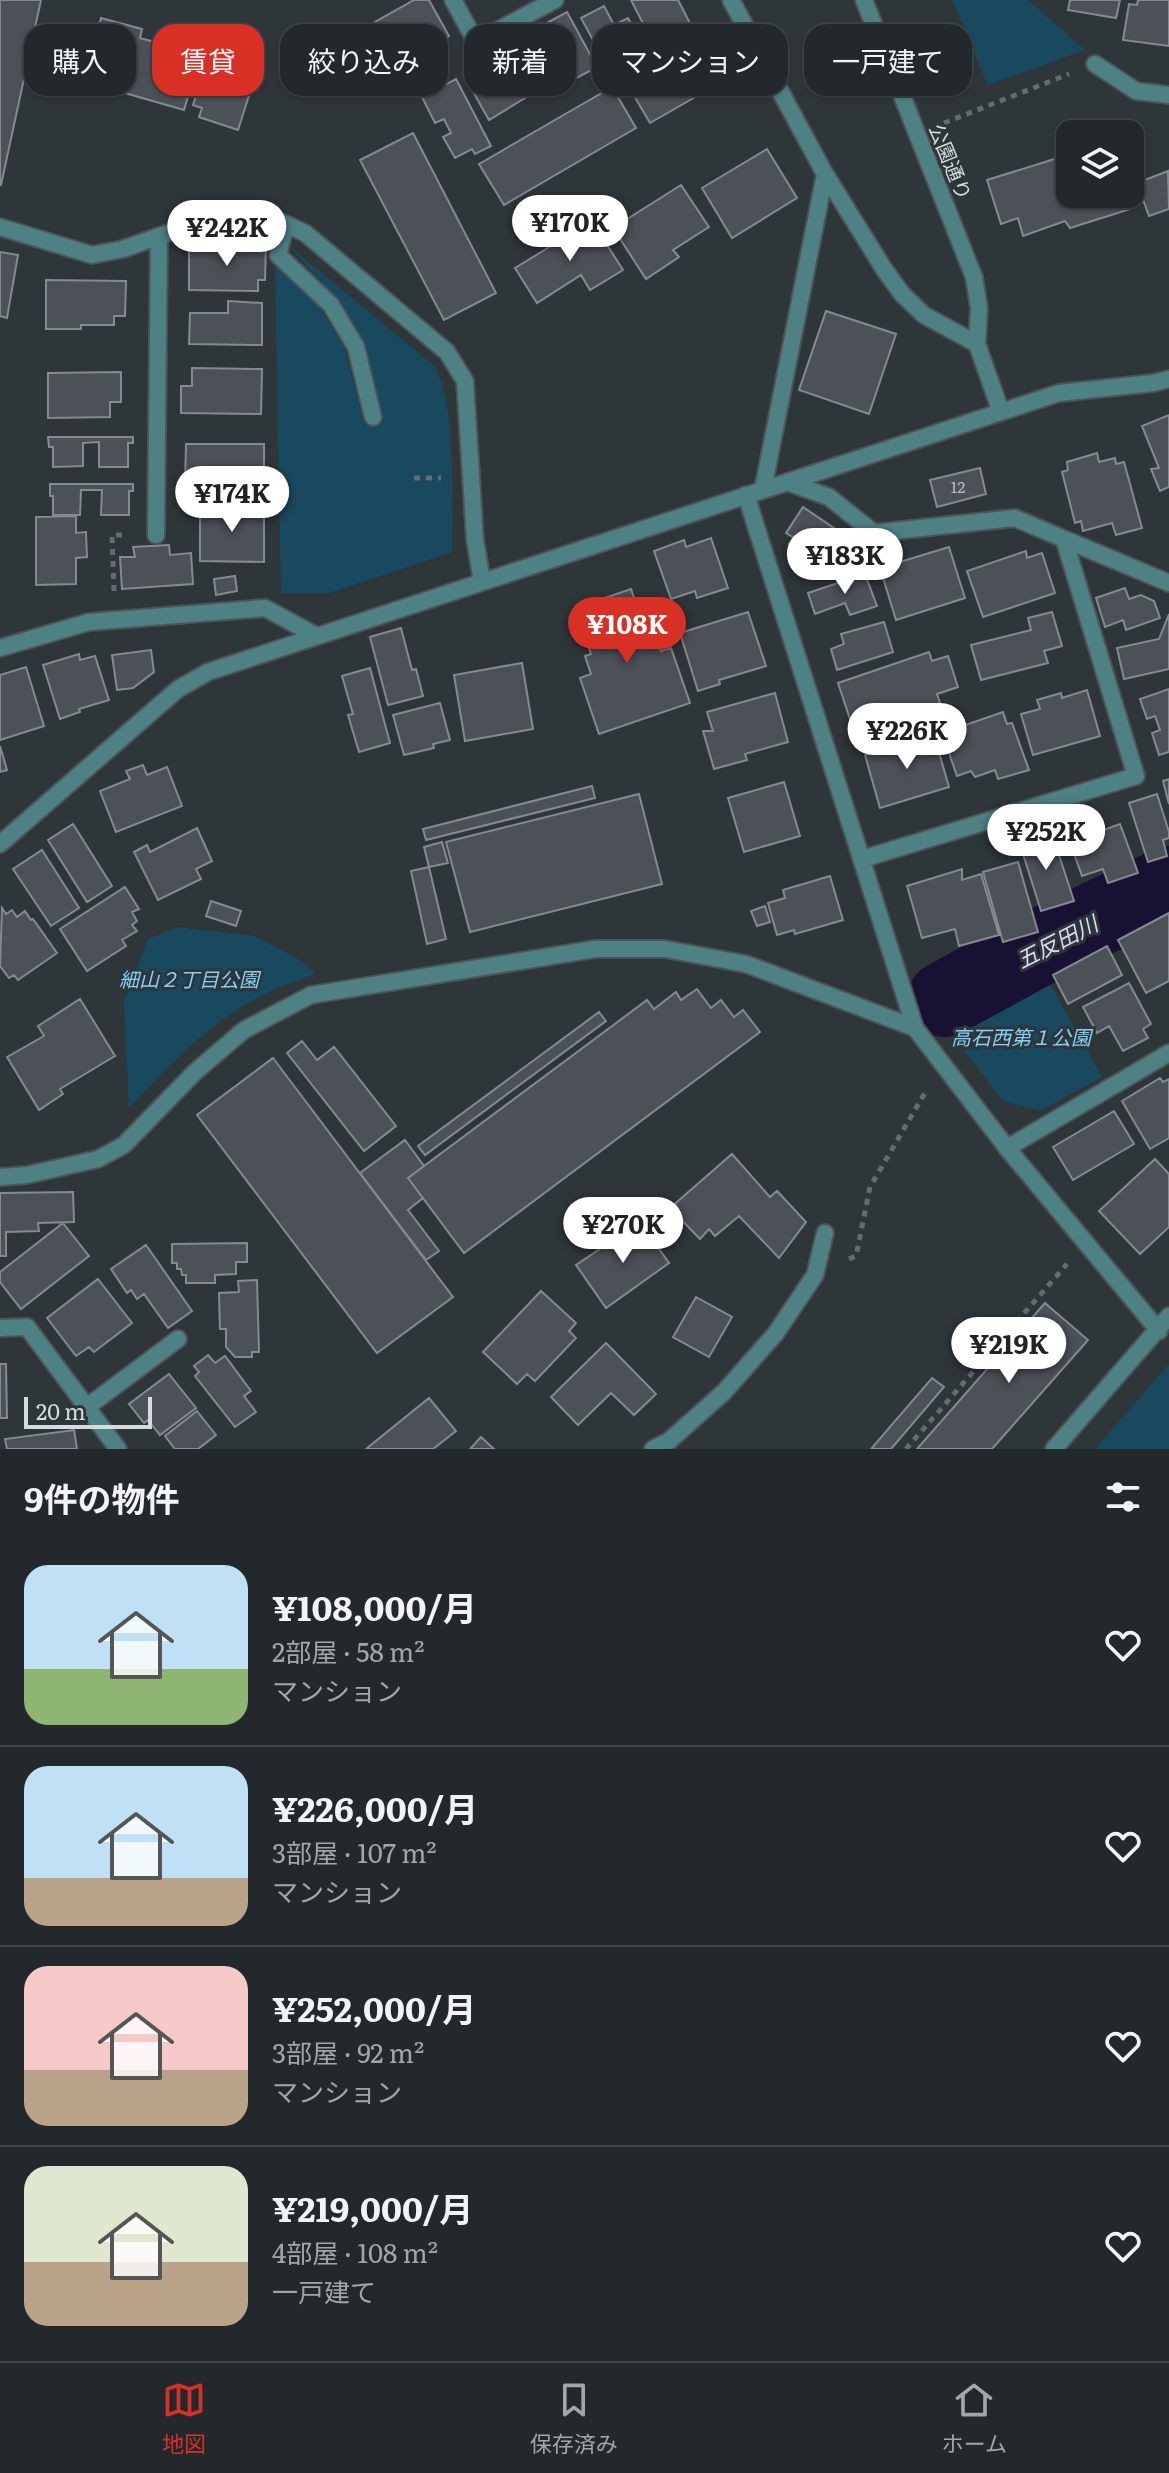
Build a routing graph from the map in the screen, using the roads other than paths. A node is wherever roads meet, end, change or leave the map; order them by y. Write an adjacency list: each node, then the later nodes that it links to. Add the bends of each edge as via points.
1 (453, 0): 2 (street, via 476,42)
2 (555, 0)
3 (731, 0): 7 (street)
4 (864, 0): 11 (street, 公園通り, via 974,277)
5 (1095, 64): 6 (street, via 1136,91)
6 (1169, 95)
7 (825, 174): 11 (street, via 902,294 924,315); 16 (street)
8 (286, 224): 10 (street, via 266,215 227,218); 14 (street, via 278,255 331,305 356,347); 20 (street, via 305,233 447,352 465,381)
9 (0, 227): 10 (street, via 92,255)
10 (159, 236): 18 (street)
11 (977, 344): 13 (street)
12 (1169, 379): 13 (street, via 1059,393)
13 (1001, 412): 15 (street)
14 (373, 417)
15 (787, 482): 16 (street); 19 (street, via 829,497 874,533 1015,518)
16 (763, 489): 17 (street)
17 (746, 495): 20 (street); 25 (street)
18 (156, 535)
19 (1064, 539): 21 (street); 25 (street, via 1136,776)
20 (482, 581): 22 (street)
21 (1169, 583)
22 (315, 635): 23 (street, via 265,608 89,622); 24 (street, via 208,672 178,689)
23 (0, 648)
24 (0, 844)
25 (862, 859): 26 (street)
26 (915, 1028): 28 (street); 29 (street, via 746,964 665,949 595,949 343,989 311,995 244,1030 124,1145 98,1159)
27 (1169, 1053): 28 (street)
28 (1007, 1148): 31 (street)
29 (0, 1177)
30 (825, 1233): 36 (street, via 815,1275 776,1333 724,1392)
31 (1164, 1324): 37 (street)
32 (0, 1328): 34 (street, via 27,1327)
33 (178, 1339): 34 (street)
34 (87, 1407): 35 (street)
35 (118, 1449)
36 (653, 1449)
37 (1054, 1449)

